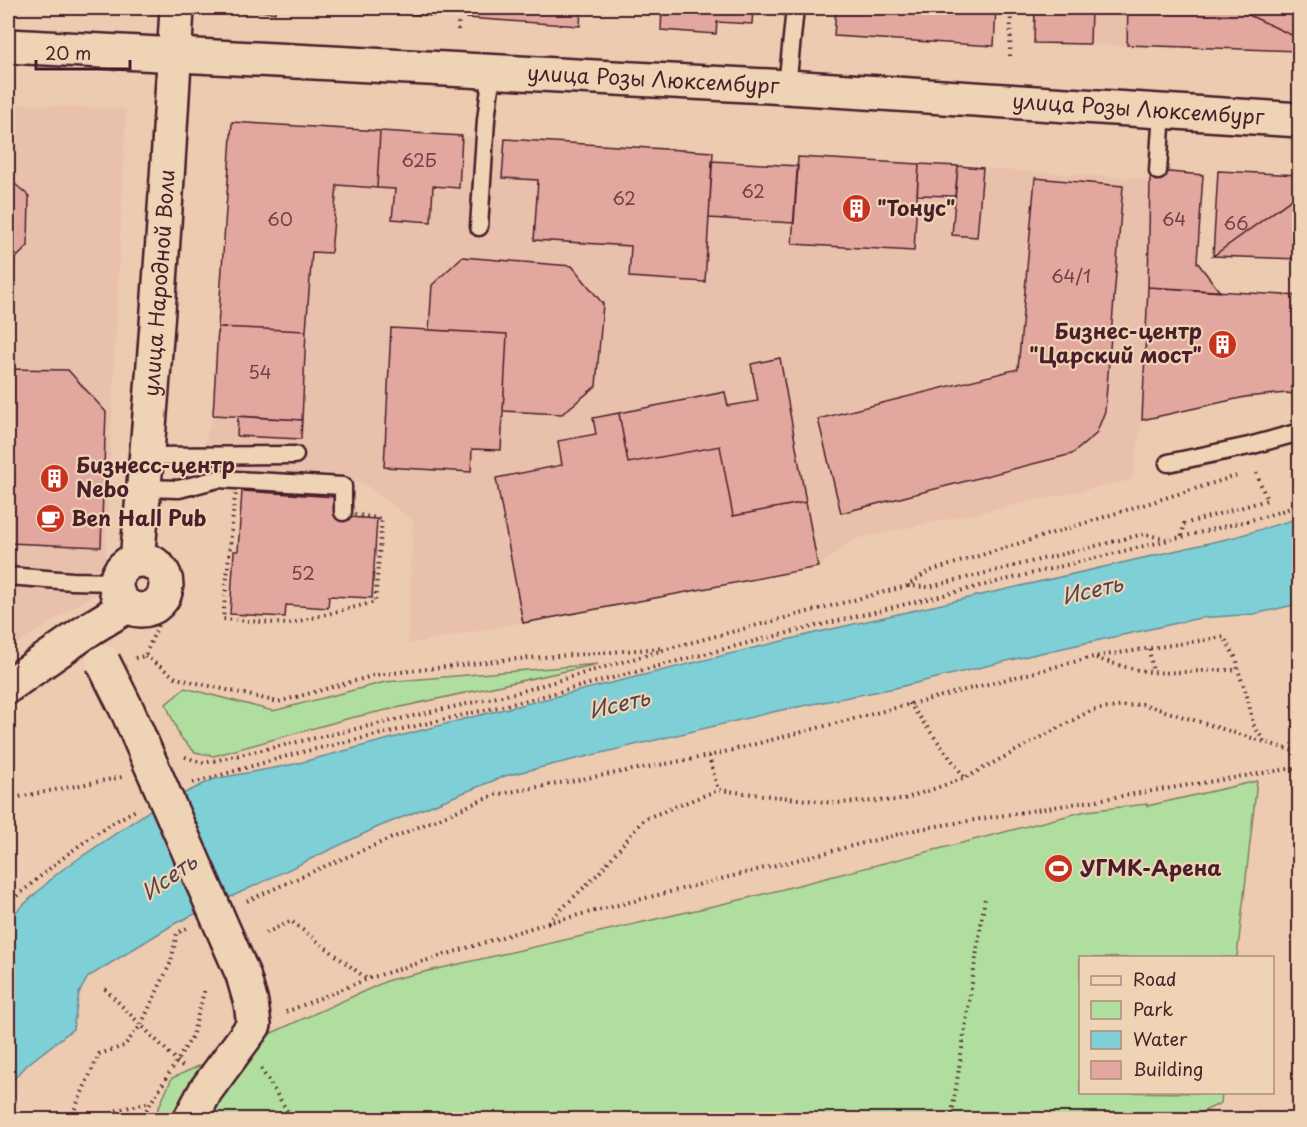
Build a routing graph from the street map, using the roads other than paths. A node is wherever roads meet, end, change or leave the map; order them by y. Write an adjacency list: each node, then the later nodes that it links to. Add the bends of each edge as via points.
1 (177, 8): 4 (main road, улица Народной Воли)
2 (795, 8): 6 (lane)
3 (8, 46): 4 (main road, улица Розы Люксембург)
4 (174, 55): 5 (main road, улица Розы Люксембург); 13 (main road, улица Народной Воли)
5 (492, 71): 6 (main road, улица Розы Люксембург); 10 (lane)
6 (787, 87): 7 (main road, улица Розы Люксембург)
7 (1162, 111): 8 (main road, улица Розы Люксембург); 9 (lane)
8 (1299, 120)
9 (1158, 171)
10 (479, 227)
11 (1299, 432): 14 (lane)
12 (295, 455): 13 (lane)
13 (148, 456): 15 (main road, улица Народной Воли)
14 (1168, 463)
15 (144, 488): 16 (lane, via 179,489 219,479 343,486); 18 (main road, улица Народной Воли)
16 (343, 512)
17 (8, 576): 18 (lane)
18 (127, 583): 20 (main road, via 91,628)
19 (103, 662): 21 (main road, bridge, via 243,975 251,1003 254,1025 206,1090)
20 (8, 686)
21 (190, 1119)

